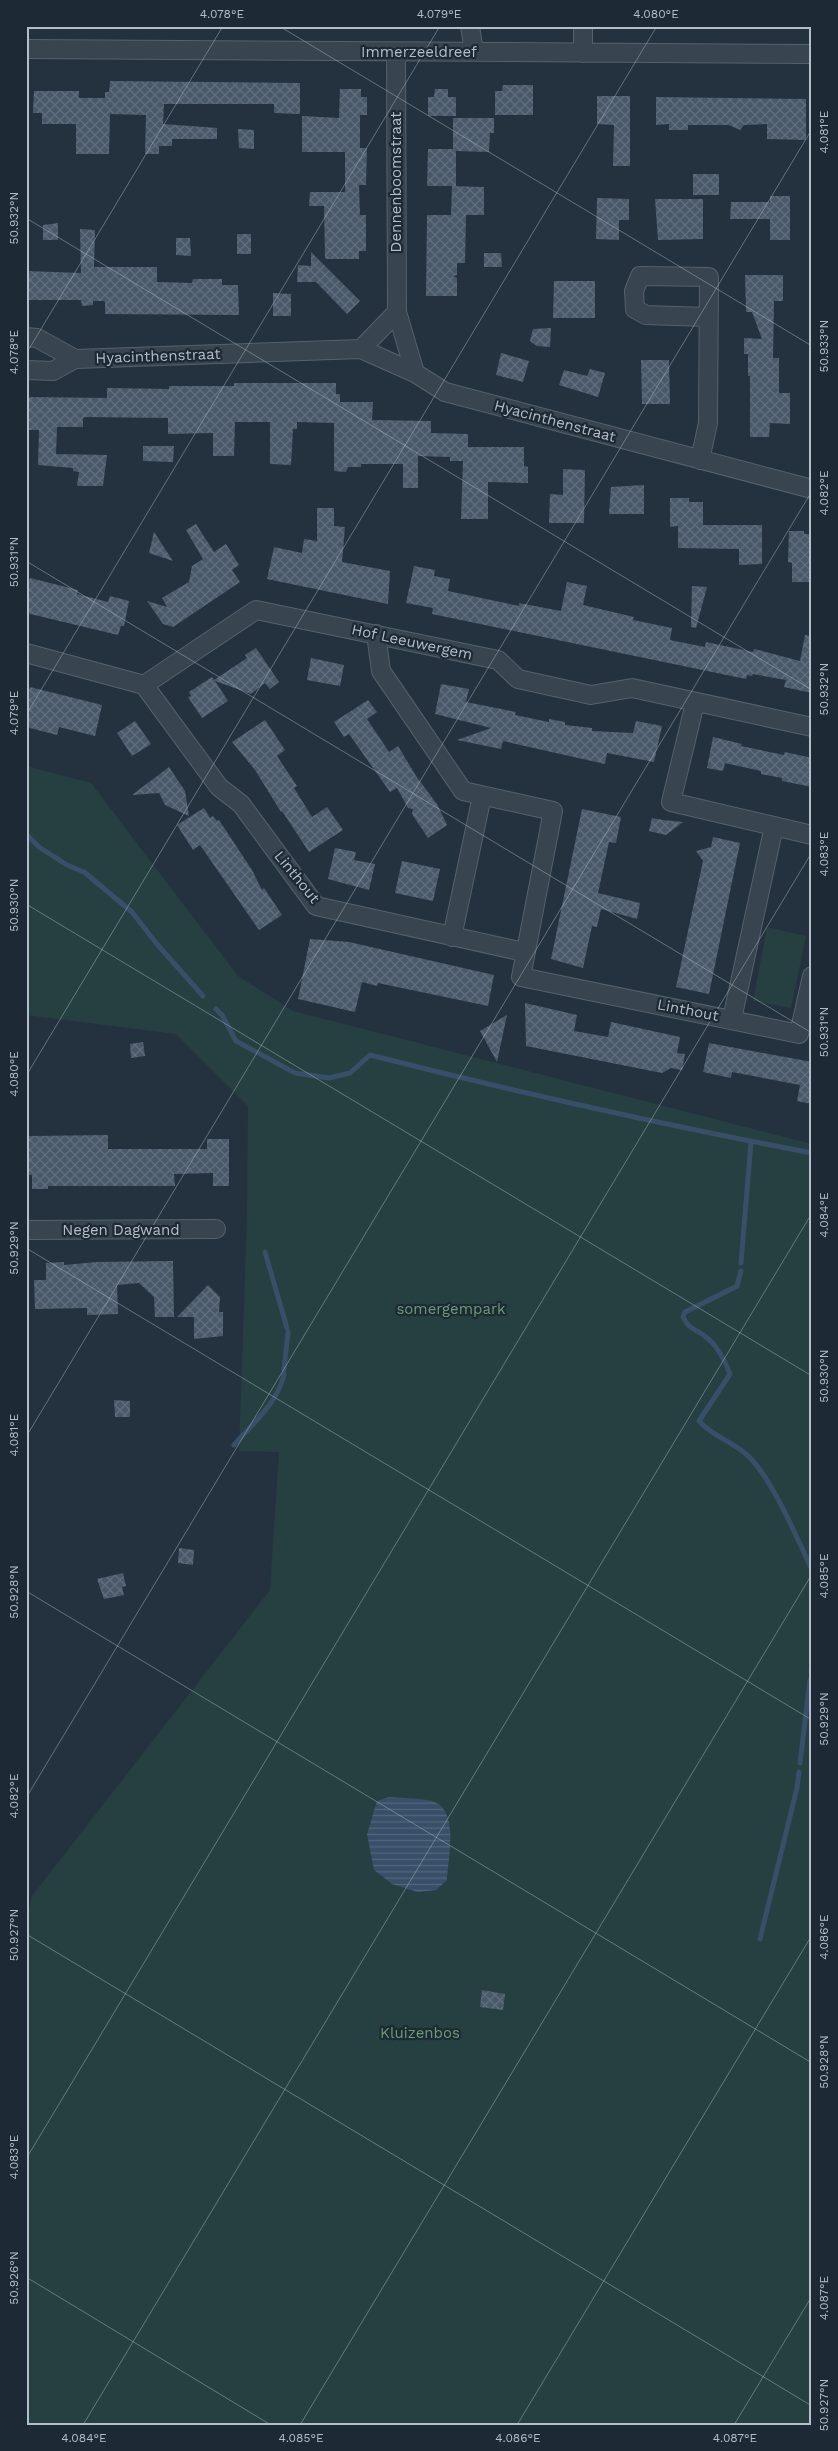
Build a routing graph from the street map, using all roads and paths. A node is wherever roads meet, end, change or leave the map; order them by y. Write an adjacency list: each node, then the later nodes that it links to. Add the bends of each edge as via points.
1 (470, 26): 5 (street)
2 (583, 26): 6 (street)
3 (26, 49): 4 (street, Immerzeeldreef)
4 (396, 52): 5 (street, Immerzeeldreef); 8 (street, Dennenboomstraat)
5 (474, 52): 6 (street, Immerzeeldreef)
6 (583, 53): 7 (street, Immerzeeldreef)
7 (812, 54)
8 (397, 312): 11 (street); 14 (street)
9 (708, 317): 15 (street, via 708,423)
10 (26, 337): 12 (street, Hyacinthenstraat, via 37,338)
11 (362, 349): 12 (street, Hyacinthenstraat); 14 (street, Hyacinthenstraat)
12 (75, 359): 13 (street, Hyacinthenstraat, via 53,371)
13 (26, 370)
14 (415, 373): 15 (street, Hyacinthenstraat, via 445,392)
15 (700, 460): 16 (street, Hyacinthenstraat)
16 (812, 489)
17 (376, 634): 19 (street, Hof Leeuwergem, via 256,610); 20 (street, Hof Leeuwergem, via 498,660 518,678 591,695 632,688); 22 (street, Linthout, via 381,672 463,791)
18 (26, 653): 19 (street)
19 (144, 685): 25 (street, Linthout, via 218,787 241,804 316,906)
20 (695, 702): 21 (street, Hof Leeuwergem); 23 (street, via 671,802)
21 (812, 727)
22 (482, 796): 25 (street); 26 (street, Linthout, via 553,811)
23 (774, 826): 24 (street); 28 (street, Linthout)
24 (812, 835)
25 (452, 937): 26 (street, Linthout)
26 (524, 952): 28 (street, Linthout, via 521,977)
27 (812, 976): 29 (street, Linthout)
28 (732, 1019): 29 (street, Linthout)
29 (806, 1035)
30 (216, 1229): 31 (street, Negen Dagwand)
31 (26, 1230)

